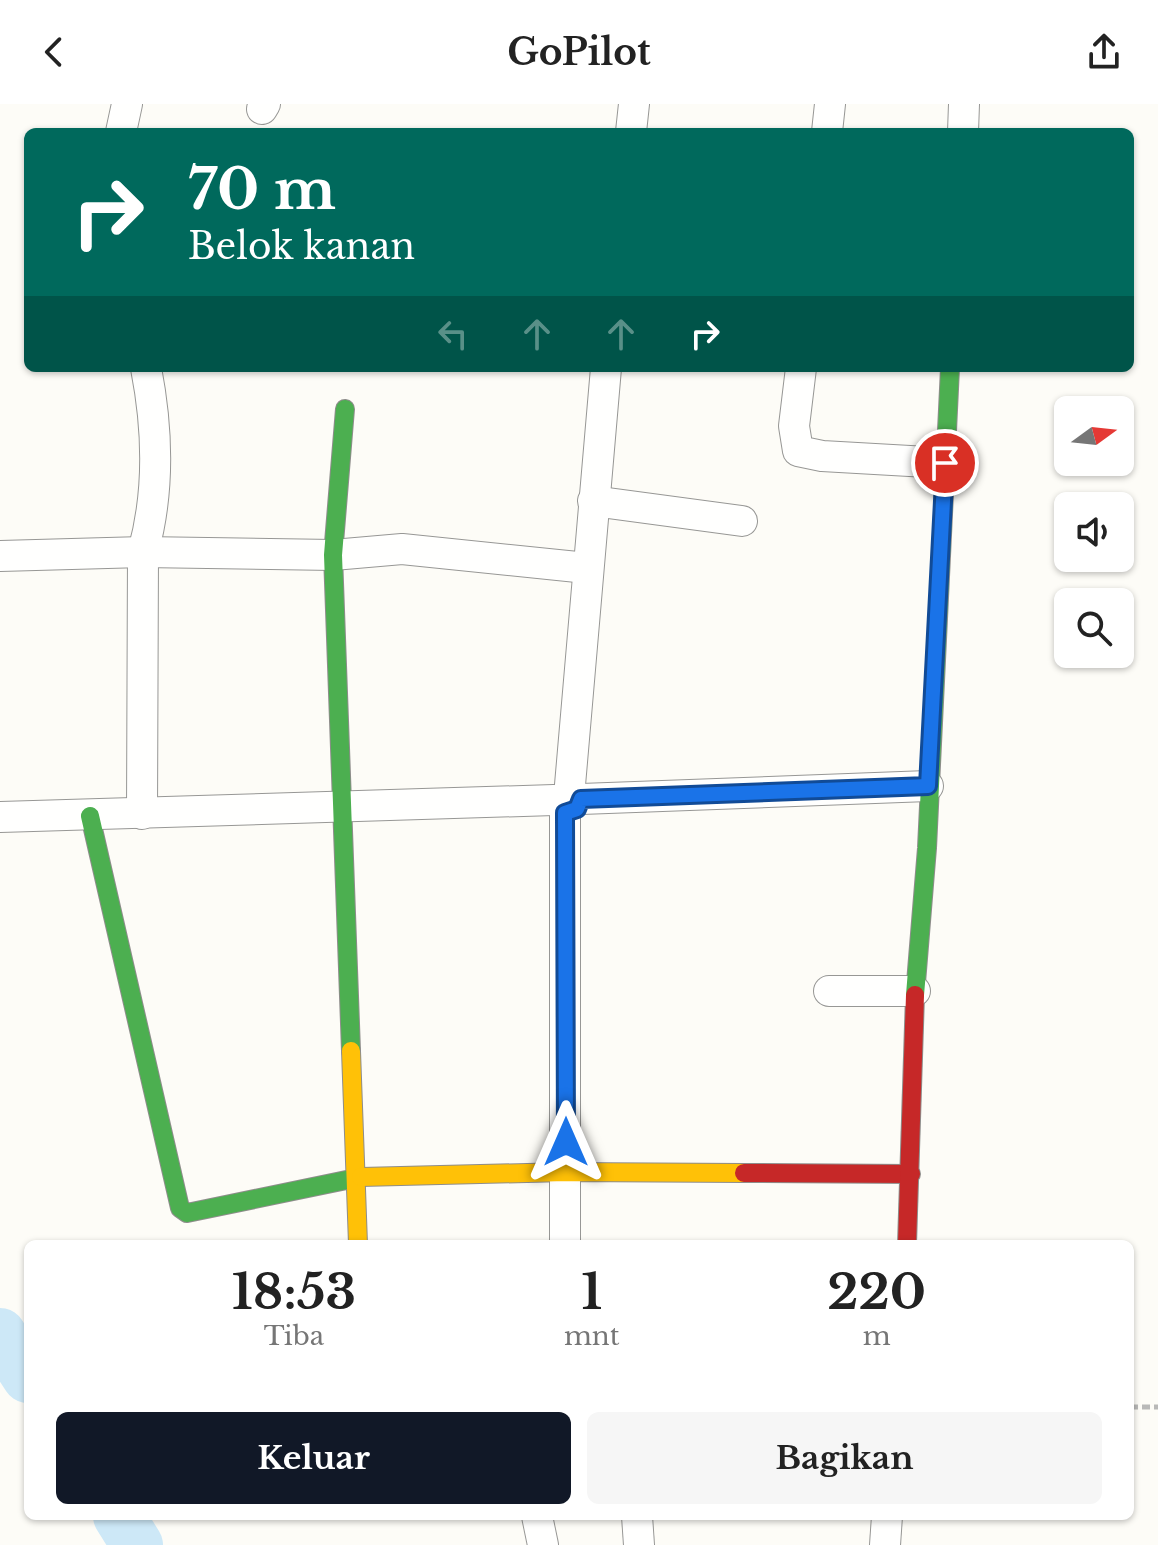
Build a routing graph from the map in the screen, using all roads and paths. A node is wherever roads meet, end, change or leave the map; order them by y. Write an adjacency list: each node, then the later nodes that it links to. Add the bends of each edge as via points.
1 (127, 104): 5 (street)
2 (634, 104): 6 (street)
3 (830, 104): 7 (street)
4 (964, 104): 8 (street)
5 (122, 128)
6 (631, 128)
7 (827, 128)
8 (963, 128)
9 (147, 372): 17 (street, via 156,430 152,519)
10 (606, 372): 15 (street)
11 (801, 372): 14 (street, via 794,426 798,451)
12 (950, 372): 14 (street)
13 (345, 409): 18 (street)
14 (945, 463): 21 (street)
15 (593, 501): 16 (street); 20 (street)
16 (742, 521)
17 (143, 552): 18 (street); 19 (street); 24 (street)
18 (333, 555): 20 (street, via 402,549); 23 (street)
19 (0, 556)
20 (587, 568): 22 (street)
21 (928, 786): 22 (street); 28 (street)
22 (567, 799): 23 (street); 29 (street)
23 (342, 808): 24 (street); 31 (street)
24 (142, 814): 25 (street)
25 (90, 816): 26 (street); 31 (street, via 180,1208 192,1214)
26 (0, 817)
27 (829, 991): 28 (street)
28 (915, 991): 30 (street)
29 (566, 1172): 30 (street); 31 (street); 33 (street)
30 (911, 1174): 34 (street)
31 (357, 1177): 32 (street)
32 (358, 1240)
33 (565, 1240)
34 (907, 1240)
35 (1134, 1407): 36 (path)
36 (1158, 1407)
37 (538, 1520): 40 (street)
38 (637, 1520): 41 (street)
39 (887, 1520): 42 (street)
40 (543, 1545)
41 (639, 1545)
42 (885, 1545)

